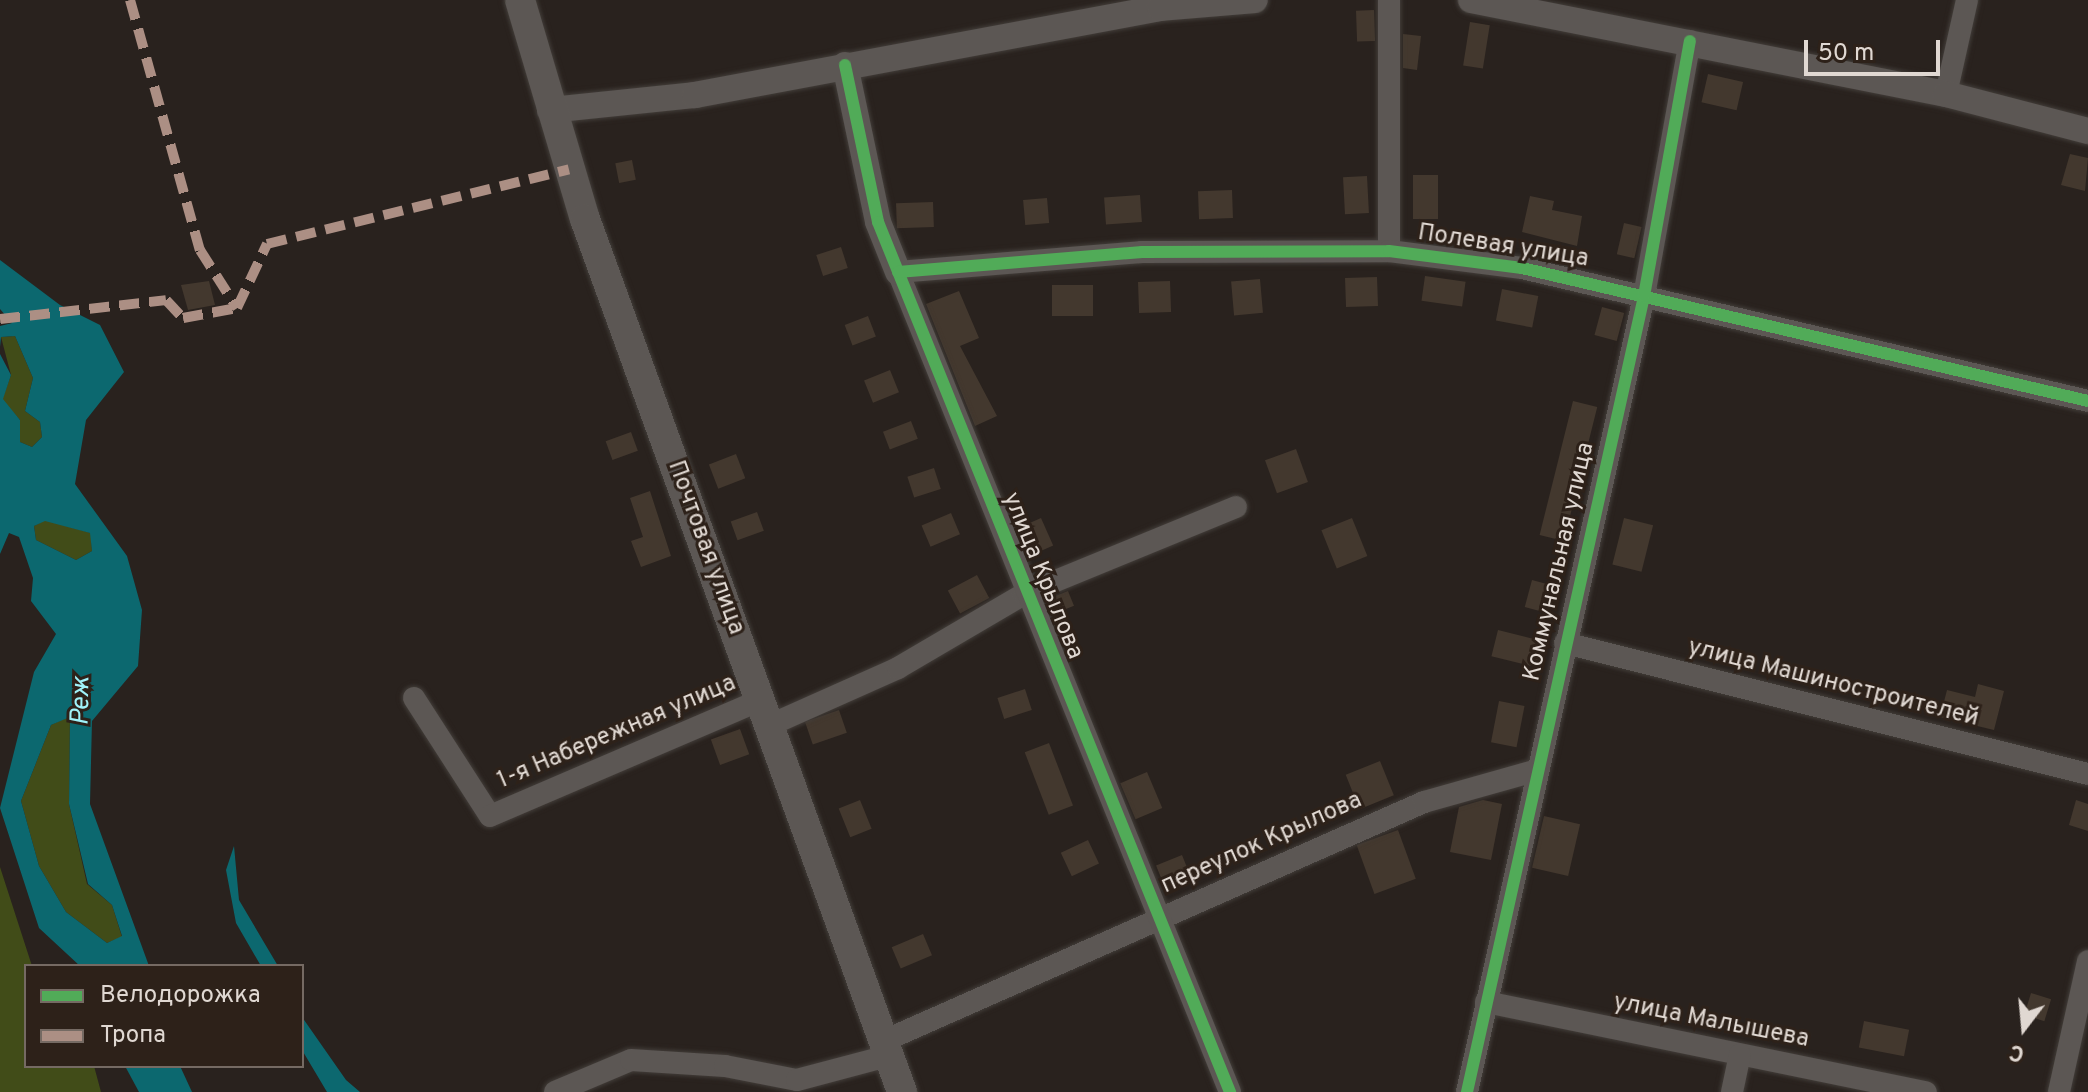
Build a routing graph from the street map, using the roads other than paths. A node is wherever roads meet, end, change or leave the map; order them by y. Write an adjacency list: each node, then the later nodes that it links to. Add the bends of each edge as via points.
1 (520, 0): 9 (main road, Почтовая улица)
2 (1255, 0): 7 (street, via 1160,8)
3 (1389, 0): 11 (street)
4 (1471, 0): 6 (street)
5 (1967, 0): 8 (street)
6 (1690, 41): 8 (street); 13 (street, Коммунальная улица)
7 (845, 65): 9 (street, via 695,95); 12 (street, улица Крылова, via 878,222)
8 (1946, 94): 10 (street)
9 (550, 110): 19 (main road, Почтовая улица)
10 (2088, 131)
11 (1389, 251): 12 (street, Полевая улица, via 1142,252); 13 (street, Полевая улица, via 1522,268)
12 (898, 272): 16 (street, улица Крылова)
13 (1644, 296): 14 (street, Полевая улица); 17 (street, Коммунальная улица)
14 (2088, 401)
15 (1236, 507): 16 (street)
16 (1024, 594): 19 (street, via 898,668); 22 (street, улица Крылова)
17 (1565, 643): 20 (street, Коммунальная улица); 21 (street, улица Машиностроителей)
18 (414, 698): 19 (street, 1-я Набережная улица, via 490,816)
19 (764, 713): 25 (main road, Почтовая улица)
20 (1534, 771): 22 (street, переулок Крылова, via 1424,802); 24 (street, Коммунальная улица)
21 (2088, 774)
22 (1158, 918): 25 (street, переулок Крылова); 29 (street, улица Крылова)
23 (2088, 961): 33 (street)
24 (1486, 1002): 26 (street, улица Малышева); 30 (street, Коммунальная улица)
25 (888, 1047): 27 (street, переулок Крылова, via 797,1080 725,1066 631,1060); 28 (main road, Почтовая улица)
26 (1740, 1055): 31 (street); 32 (street, улица Малышева)
27 (555, 1092)
28 (902, 1092)
29 (1230, 1092)
30 (1467, 1092)
31 (1732, 1092)
32 (1926, 1092)
33 (2059, 1092)

